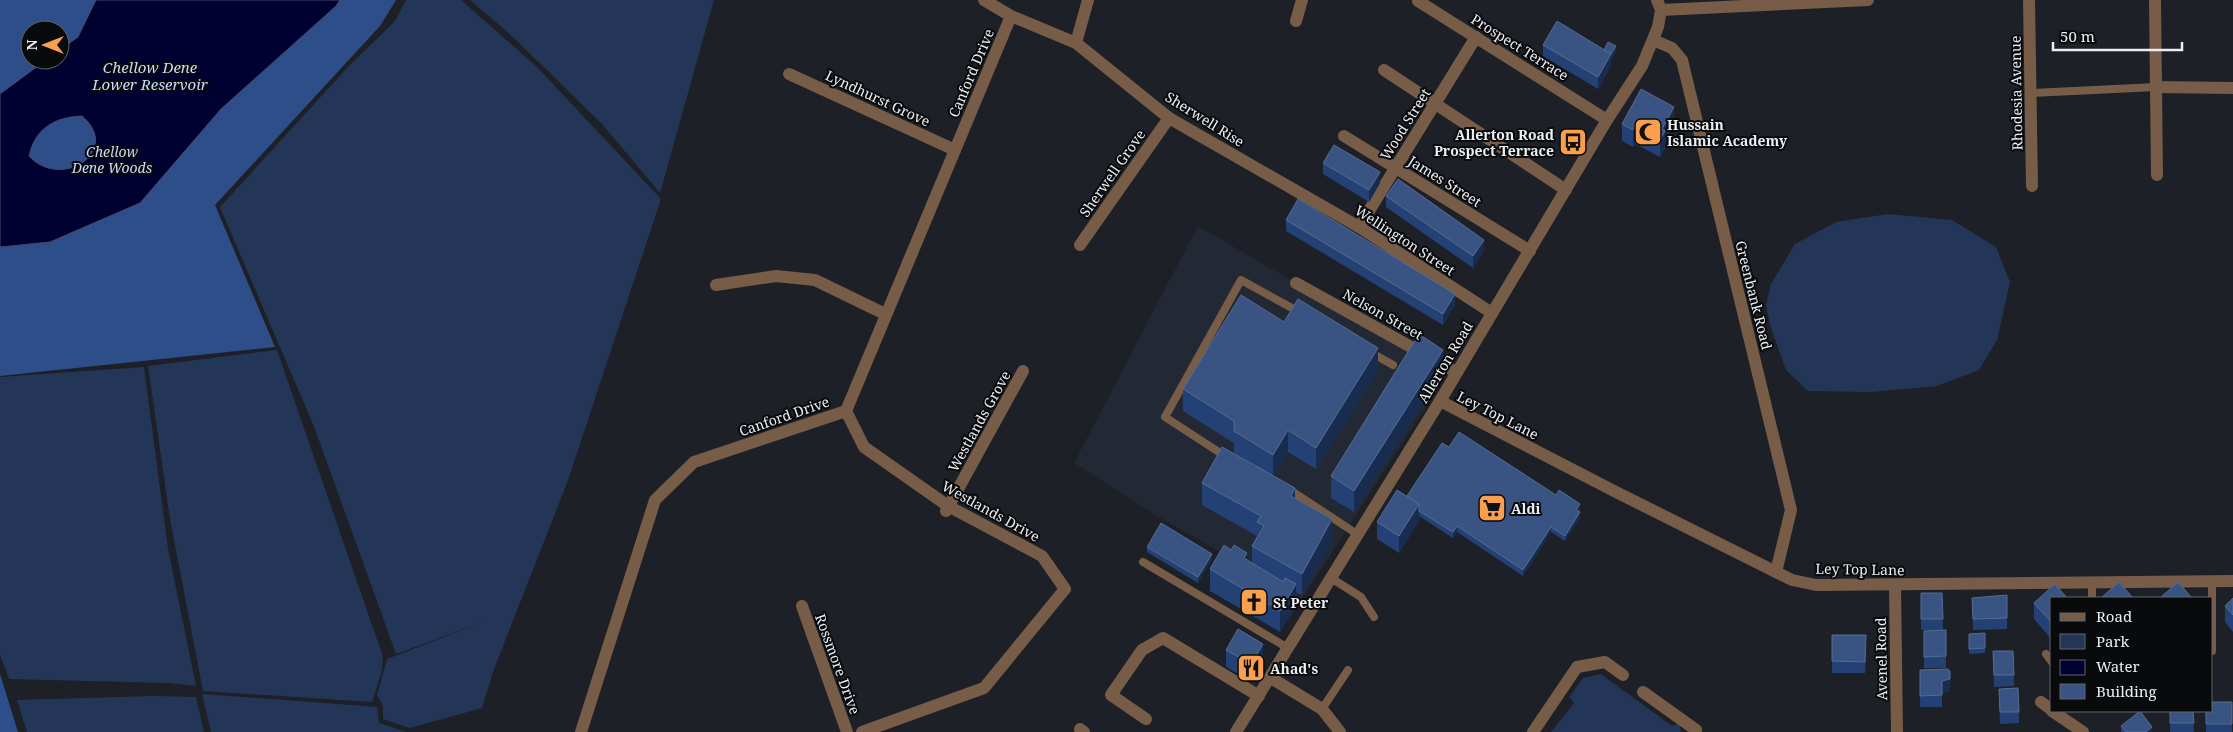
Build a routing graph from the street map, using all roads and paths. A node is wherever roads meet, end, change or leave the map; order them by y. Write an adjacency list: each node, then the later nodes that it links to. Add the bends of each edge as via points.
1 (984, 0): 9 (street, Sherwell Rise)
2 (1088, 0): 13 (street)
3 (1302, 0): 10 (street)
4 (1868, 0): 8 (street)
5 (2029, 0): 18 (street, Rhodesia Avenue)
6 (2155, 0): 16 (street)
7 (1418, 1): 11 (street, Prospect Terrace)
8 (1659, 5): 12 (street, Allerton Road, via 1658,27)
9 (1011, 16): 13 (street, Sherwell Rise); 23 (street, Canford Drive)
10 (1296, 21)
11 (1476, 37): 19 (street, Wood Street); 21 (street, Prospect Terrace)
12 (1653, 40): 21 (street, Allerton Road, via 1642,66); 48 (street, Greenbank Road, via 1672,48 1682,60 1791,510)
13 (1076, 43): 20 (street, Sherwell Rise)
14 (1384, 70): 19 (street)
15 (789, 74): 23 (street, Lyndhurst Grove)
16 (2156, 87): 17 (street); 18 (lane); 25 (street)
17 (2233, 88)
18 (2030, 92): 26 (street, Rhodesia Avenue)
19 (1435, 103): 24 (street, Wood Street); 27 (street)
20 (1169, 118): 28 (street, Sherwell Rise); 30 (street, Sherwell Grove)
21 (1607, 120): 27 (street, Allerton Road)
22 (1344, 136): 24 (street, James Street)
23 (955, 150): 34 (street, Canford Drive)
24 (1395, 168): 29 (street, Wood Street); 31 (street, James Street)
25 (2157, 175)
26 (2032, 186)
27 (1566, 190): 31 (street, Allerton Road)
28 (1301, 194): 29 (street, Wellington Street)
29 (1359, 227): 35 (street, Wellington Street)
30 (1080, 245)
31 (1530, 251): 35 (street, Allerton Road)
32 (1296, 283): 40 (street, Nelson Street)
33 (716, 285): 34 (street, via 776,276 815,280)
34 (885, 314): 42 (street, Canford Drive)
35 (1492, 314): 40 (street, Allerton Road)
36 (1308, 318): 43 (lane, via 1241,280 1164,418)
37 (1359, 346): 38 (lane)
38 (1393, 365)
39 (1023, 371): 45 (street, Westlands Grove)
40 (1456, 372): 41 (street, Allerton Road)
41 (1440, 401): 46 (street, Allerton Road); 48 (street, Ley Top Lane)
42 (846, 411): 45 (street, Westlands Drive, via 864,447); 71 (street, Canford Drive, via 694,462 655,500)
43 (1234, 462)
44 (1283, 485): 46 (lane)
45 (947, 509): 73 (street, Westlands Drive, via 1042,556 1065,589 984,688)
46 (1357, 534): 49 (street, Allerton Road)
47 (1143, 562): 58 (lane)
48 (1776, 572): 53 (street, Ley Top Lane, via 1792,580 1816,585)
49 (1331, 578): 57 (lane, via 1362,597); 58 (street, Allerton Road)
50 (2212, 582): 51 (street, Ley Top Lane); 52 (street, Ley Top Lane); 55 (lane)
51 (2233, 582)
52 (2092, 584): 53 (street, Ley Top Lane); 54 (lane)
53 (1895, 585): 78 (street, Avenel Road)
54 (2092, 597)
55 (2212, 597)
56 (802, 606): 72 (street, Rossmore Drive)
57 (1374, 617)
58 (1288, 648): 63 (street, Allerton Road)
59 (2046, 654): 60 (lane)
60 (2050, 659)
61 (1348, 670): 68 (lane)
62 (1623, 675): 76 (street, via 1605,662 1577,667)
63 (1271, 678): 65 (street, Allerton Road); 68 (street)
64 (1643, 692): 77 (street)
65 (1259, 696): 70 (street, via 1162,638 1142,650 1111,695); 74 (street, Allerton Road)
66 (2041, 702): 67 (street)
67 (2050, 709)
68 (1322, 710): 75 (street)
69 (2053, 712): 79 (street)
70 (1146, 719)
71 (581, 732)
72 (847, 732)
73 (862, 732)
74 (1236, 732)
75 (1340, 732)
76 (1533, 732)
77 (1695, 732)
78 (1897, 732)
79 (2083, 732)

